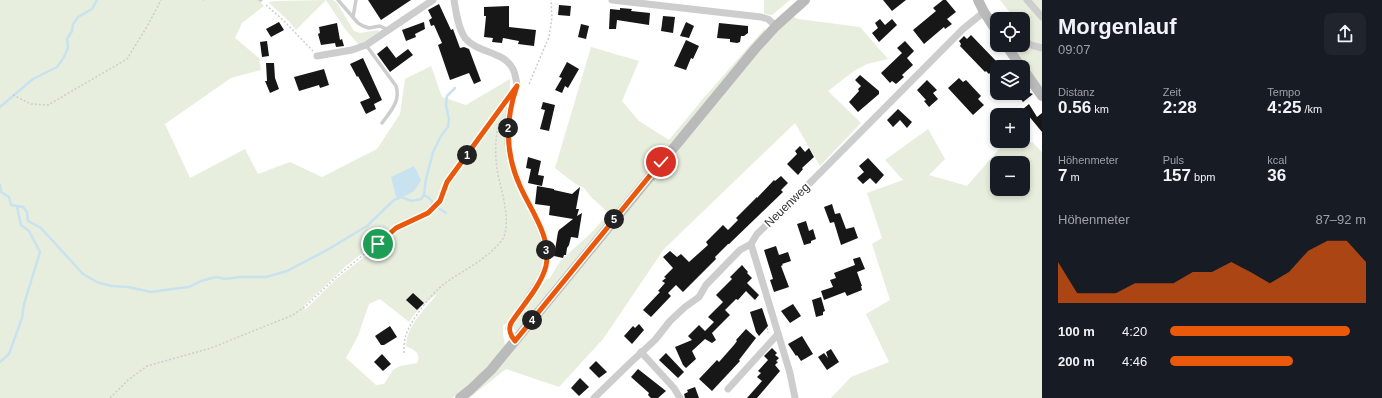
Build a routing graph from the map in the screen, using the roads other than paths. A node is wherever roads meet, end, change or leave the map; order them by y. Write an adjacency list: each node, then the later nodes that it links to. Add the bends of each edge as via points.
1 (338, 0): 10 (lane)
2 (356, 0): 10 (lane)
3 (433, 0): 13 (street)
4 (454, 0): 23 (street, via 466,38 505,59 513,69 517,86 507,132 508,144 512,165 546,246 547,258 543,274 509,328)
5 (612, 0): 12 (street, via 761,17)
6 (804, 0): 12 (main road)
7 (978, 0): 11 (main road)
8 (1027, 0): 9 (street)
9 (1042, 16)
10 (353, 17): 13 (lane, via 368,28 380,26)
11 (990, 17): 21 (street, Neuenweg, via 967,24 757,234)
12 (776, 26): 23 (main road)
13 (388, 30): 15 (street)
14 (1030, 44): 16 (street)
15 (366, 45): 17 (street); 20 (lane, via 397,90 396,104)
16 (1042, 48)
17 (317, 56)
18 (1030, 79): 19 (main road)
19 (1042, 96)
20 (382, 123)
21 (751, 244): 22 (street); 24 (street, Neuenweg, via 740,250 706,285 699,297 670,321 655,340)
22 (778, 334): 25 (street); 29 (street)
23 (515, 341): 26 (main road, via 491,370)
24 (641, 352): 27 (street, Neuenweg); 28 (street)
25 (728, 389)
26 (460, 398)
27 (594, 398)
28 (680, 398)
29 (795, 398)

